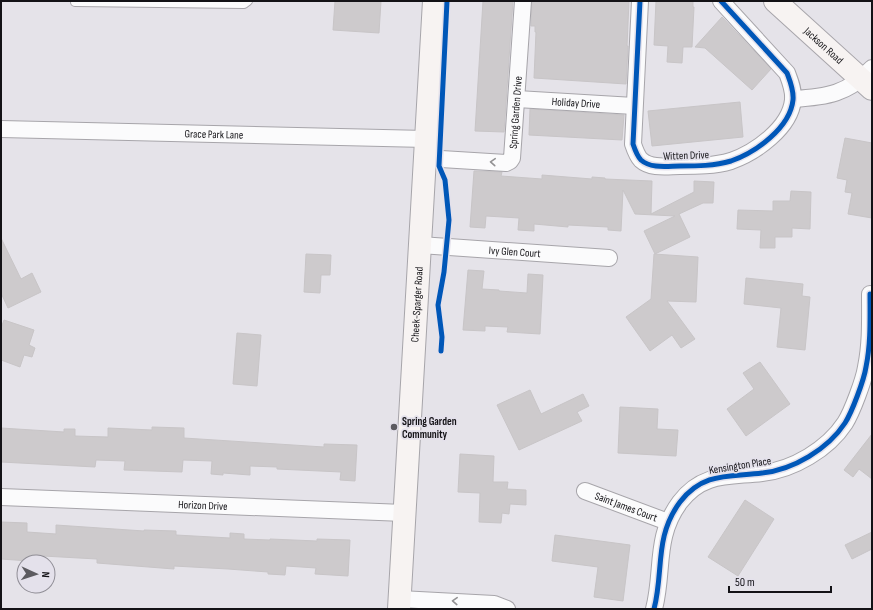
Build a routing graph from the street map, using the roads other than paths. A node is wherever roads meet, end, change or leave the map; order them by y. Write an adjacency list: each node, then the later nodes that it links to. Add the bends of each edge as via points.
1 (248, 1): 7 (lane, via 244,4)
2 (434, 1): 13 (main road, Cheek-Sparger Road)
3 (523, 1): 9 (street, Spring Garden Drive)
4 (640, 1): 11 (street, Witten Drive)
5 (720, 1): 10 (street, via 788,73)
6 (775, 1): 8 (main road, Jackson Road)
7 (75, 2)
8 (868, 79): 10 (street, via 826,96)
9 (517, 99): 11 (street, Holiday Drive); 13 (street, Spring Garden Drive, one-way to 13, via 510,162)
10 (793, 99): 11 (street, Witten Drive, via 786,122 766,141 732,160 702,166 658,167 642,160 633,144)
11 (634, 106)
12 (1, 128): 13 (street, Grace Park Lane)
13 (426, 148): 14 (main road, Cheek-Sparger Road)
14 (420, 245): 15 (street, Ivy Glen Court); 20 (main road, Cheek-Sparger Road)
15 (610, 258)
16 (870, 294): 17 (street, Kensington Place)
17 (869, 368): 21 (street, Kensington Place, via 845,423 823,447 788,466 763,473 719,477 698,484 681,502)
18 (585, 491): 21 (street, Saint James Court)
19 (1, 497): 20 (street, Horizon Drive)
20 (404, 514): 22 (main road, Cheek-Sparger Road)
21 (668, 522): 24 (street, Kensington Place, via 662,543)
22 (399, 604): 23 (street, one-way to 22, via 494,604)
23 (507, 609)
24 (654, 609)

